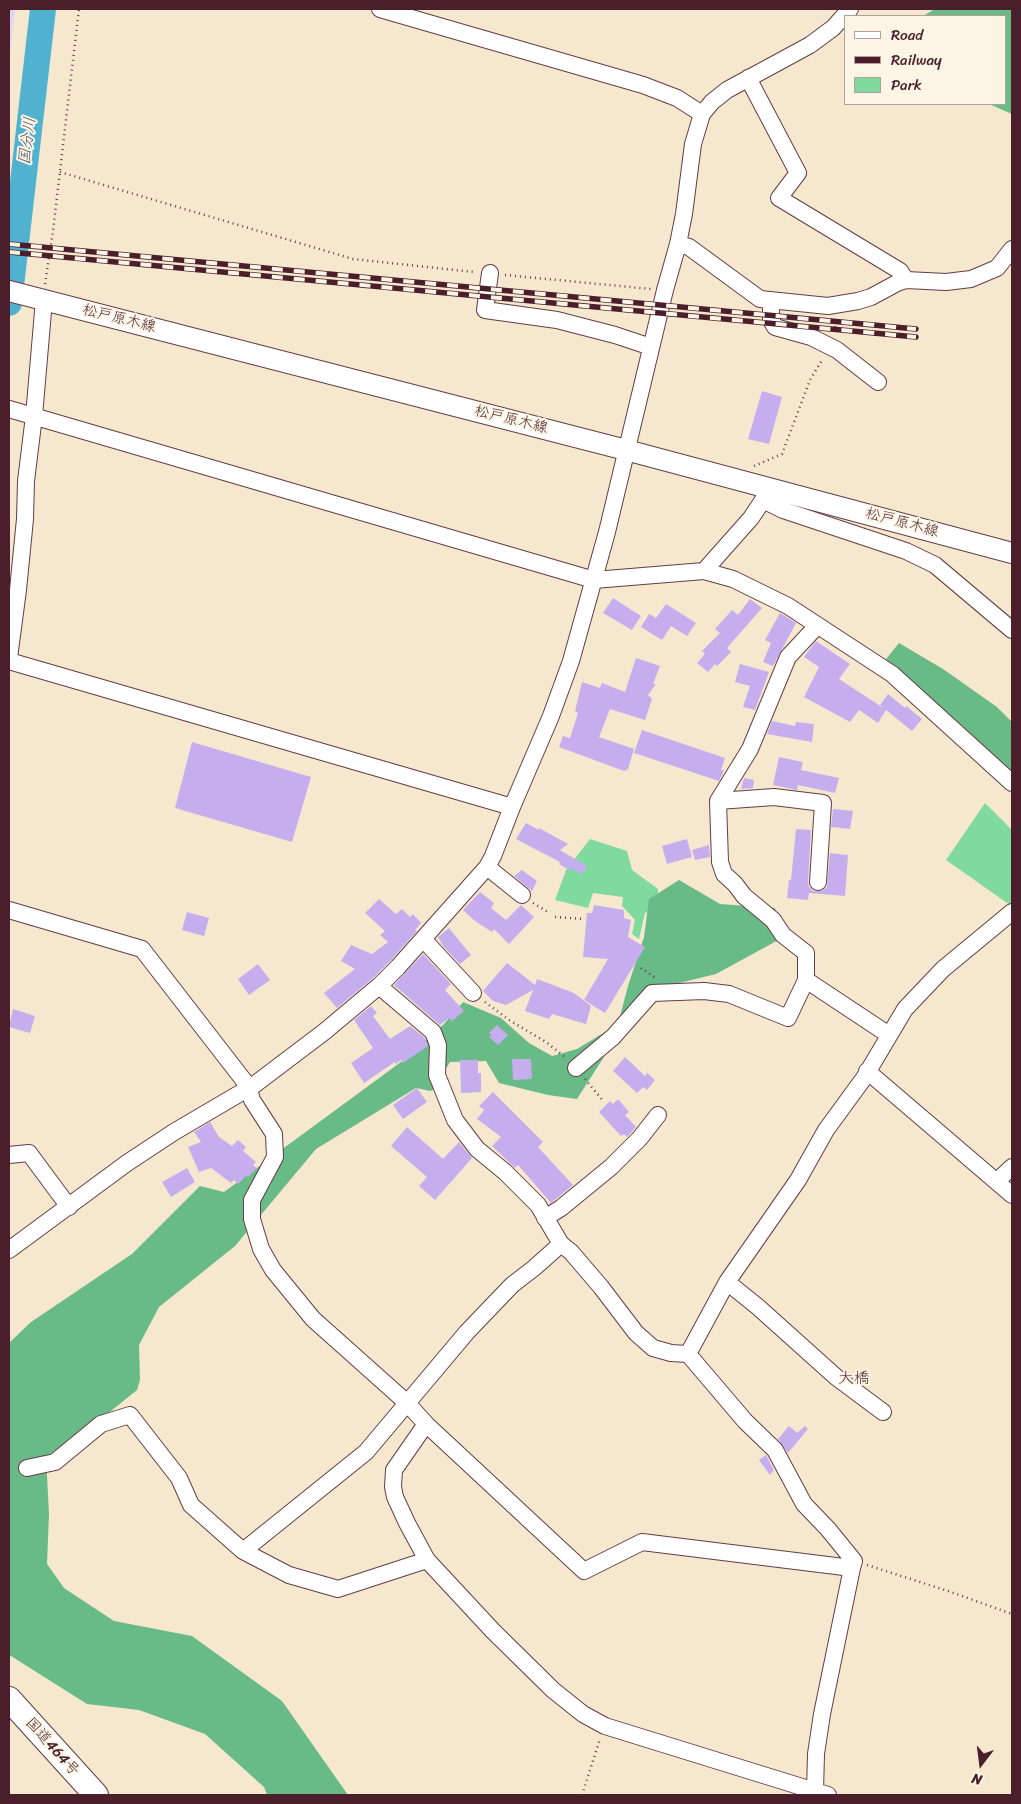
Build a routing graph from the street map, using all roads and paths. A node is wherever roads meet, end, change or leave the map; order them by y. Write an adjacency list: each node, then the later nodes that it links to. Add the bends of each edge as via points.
1 (79, 9): 6 (path)
2 (380, 9): 5 (street, via 643,84 677,98)
3 (844, 16): 4 (street, via 810,45)
4 (748, 78): 5 (street, via 727,90); 11 (street, via 798,173 779,198 900,271)
5 (702, 114): 7 (street, via 692,144)
6 (60, 172): 10 (path, via 353,259); 14 (path)
7 (678, 244): 12 (street); 15 (street, via 688,247 760,299)
8 (1012, 249): 9 (street)
9 (1005, 271): 11 (street, via 959,282)
10 (490, 273): 12 (path); 18 (street, via 484,310 557,320)
11 (906, 280): 15 (street, via 871,297 828,306)
12 (665, 290): 18 (street)
13 (9, 291): 14 (main road, 松戸原木線)
14 (44, 300): 22 (street); 23 (main road, 松戸原木線)
15 (771, 300): 20 (street, via 771,320 775,327 811,337 838,350)
16 (838, 320): 17 (path)
17 (833, 335)
18 (651, 347): 23 (street)
19 (826, 352): 24 (path, via 810,380 782,454)
20 (878, 382)
21 (9, 409): 22 (street)
22 (34, 416): 28 (street); 31 (street)
23 (626, 450): 25 (main road, 松戸原木線); 28 (street)
24 (754, 466)
25 (765, 494): 26 (main road, 松戸原木線); 27 (street, via 751,518); 30 (street, via 783,510 906,551 935,566)
26 (1012, 553)
27 (704, 571): 28 (street); 29 (street, via 760,591)
28 (594, 580): 34 (street, via 571,661)
29 (817, 626): 32 (street, via 892,674); 33 (street, via 788,657 750,749)
30 (1012, 630)
31 (9, 660): 34 (street)
32 (1012, 783)
33 (718, 801): 36 (street, via 774,797 823,803); 43 (street, via 720,862 724,874 773,920 783,935 806,953)
34 (512, 806): 35 (street)
35 (487, 867): 37 (street); 42 (street)
36 (818, 882)
37 (522, 895)
38 (9, 910): 49 (street, via 142,949)
39 (1012, 912): 46 (street, via 929,982 905,1009)
40 (555, 917): 41 (path)
41 (586, 920)
42 (423, 939): 44 (street); 45 (street)
43 (806, 980): 46 (street); 47 (street, via 788,1018 729,994 652,992 613,1037)
44 (378, 986): 49 (street); 57 (street, via 433,1032 438,1045 437,1075 455,1120 477,1149 538,1205)
45 (473, 994): 47 (path, via 546,1042)
46 (889, 1035): 48 (street)
47 (576, 1068): 50 (path)
48 (867, 1071): 54 (street); 60 (street, via 826,1130 798,1180)
49 (249, 1089): 56 (street, via 174,1132); 62 (street, via 252,1100 274,1134 275,1157 252,1200 252,1219 261,1249 313,1319)
50 (604, 1102)
51 (658, 1115): 57 (street, via 612,1167)
52 (9, 1154): 56 (street, via 28,1153)
53 (1012, 1167): 54 (street)
54 (997, 1181): 55 (street)
55 (1012, 1195)
56 (70, 1207): 59 (street)
57 (545, 1218): 58 (street)
58 (561, 1244): 61 (street, via 601,1287 636,1333 654,1348); 62 (street, via 512,1285)
59 (9, 1250)
60 (726, 1282): 61 (street); 63 (street, via 836,1377)
61 (688, 1354): 68 (street, via 775,1450 804,1504 828,1529)
62 (406, 1402): 64 (street); 66 (street, via 366,1452)
63 (883, 1412)
64 (426, 1424): 67 (street, via 394,1470 393,1487 407,1523); 68 (street, via 584,1571 642,1542)
65 (27, 1468): 66 (street, via 55,1462 101,1424 130,1415 179,1478 191,1505)
66 (243, 1551): 67 (street, via 289,1575 338,1589)
67 (427, 1560): 71 (street, via 553,1690 583,1714)
68 (853, 1564): 69 (path, via 948,1591); 72 (street, via 816,1754)
69 (1012, 1614)
70 (9, 1699): 73 (highway, 国道464号)
71 (605, 1726): 72 (street); 74 (path)
72 (821, 1793)
73 (96, 1795)
74 (582, 1795)

